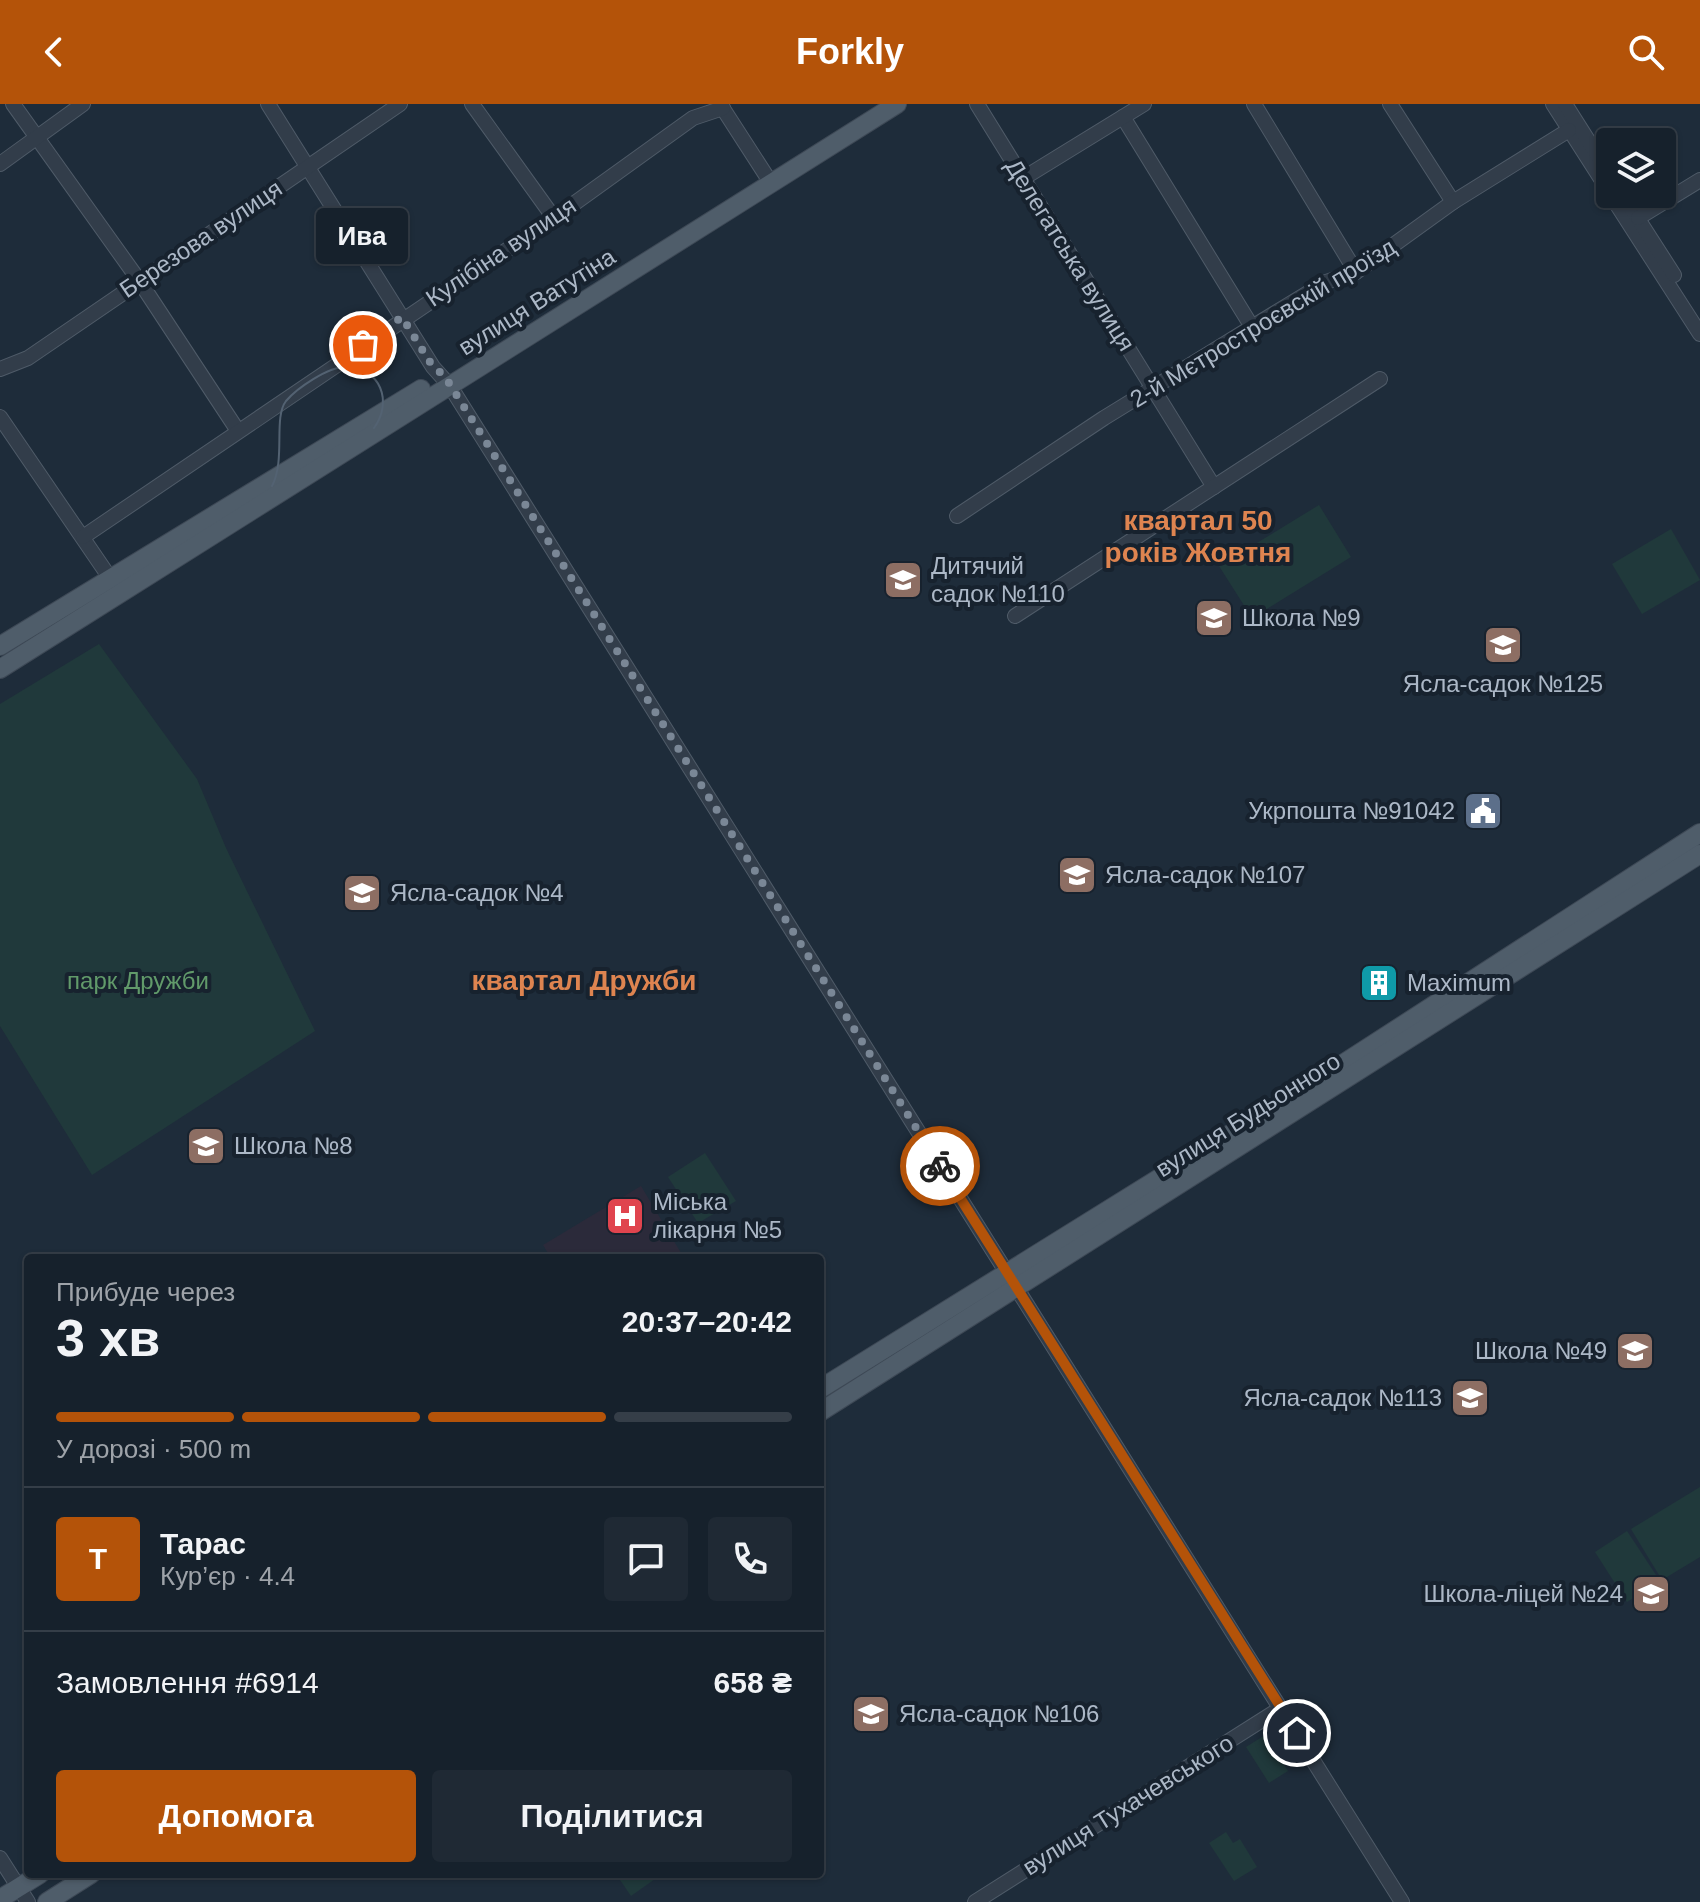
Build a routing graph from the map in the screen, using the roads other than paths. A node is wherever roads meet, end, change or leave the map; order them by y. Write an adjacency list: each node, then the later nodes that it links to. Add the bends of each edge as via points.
1 (13, 104): 17 (street)
2 (83, 104): 17 (street)
3 (268, 104): 20 (street)
4 (400, 104): 20 (street, Березова вулиця)
5 (472, 104): 28 (street)
6 (877, 104): 22 (main road, вулиця Ватутіна)
7 (897, 104): 22 (main road, вулиця Ватутіна)
8 (977, 104): 23 (street, Делегатська вулиця)
9 (1144, 104): 15 (street)
10 (1254, 104): 30 (street)
11 (1390, 104): 25 (street)
12 (1553, 104): 16 (street)
13 (1565, 104): 18 (street)
14 (722, 106): 22 (street); 28 (street, Кулібіна вулиця, via 693,118)
15 (1123, 117): 23 (street); 34 (street)
16 (1569, 130): 21 (street); 25 (street, 2-й Мєтростроєвскій проїзд)
17 (36, 138): 19 (street); 31 (street)
18 (1596, 153)
19 (0, 164)
20 (309, 167): 31 (street, Березова вулиця); 33 (street)
21 (1596, 172)
22 (768, 178): 38 (main road, вулиця Ватутіна)
23 (1022, 179): 39 (street, Делегатська вулиця)
24 (1700, 180): 29 (street)
25 (1453, 202): 30 (street, 2-й Мєтростроєвскій проїзд)
26 (1619, 208): 35 (street)
27 (1631, 208): 29 (street)
28 (554, 218): 33 (street, Кулібіна вулиця)
29 (1638, 218): 32 (street)
30 (1356, 272): 34 (street, 2-й Мєтростроєвскій проїзд, via 1326,282)
31 (138, 279): 36 (street, Березова вулиця, via 28,358); 41 (street)
32 (1700, 316)
33 (402, 317): 38 (street); 41 (street, Кулібіна вулиця)
34 (1252, 327): 39 (street, 2-й Мєтростроєвскій проїзд)
35 (1700, 334)
36 (0, 369)
37 (1380, 379): 42 (street)
38 (447, 381): 45 (main road, вулиця Ватутіна); 48 (main road, вулиця Ватутіна); 51 (street)
39 (1153, 389): 42 (street, Делегатська вулиця); 43 (street, 2-й Мєтростроєвскій проїзд)
40 (0, 417): 44 (street)
41 (238, 431): 44 (street, Кулібіна вулиця)
42 (1214, 487): 46 (street)
43 (957, 516)
44 (83, 537): 45 (street)
45 (110, 578): 47 (main road, вулиця Ватутіна)
46 (1015, 616)
47 (0, 646)
48 (0, 669)
49 (1700, 833): 51 (main road, вулиця Будьонного)
50 (1700, 854): 51 (main road, вулиця Будьонного)
51 (1013, 1282): 52 (main road, вулиця Будьонного); 53 (main road, вулиця Будьонного); 54 (street)
52 (824, 1387)
53 (824, 1409)
54 (1281, 1708): 61 (street, вулиця Тухачевського); 62 (street)
55 (0, 1858): 58 (street)
56 (37, 1878): 58 (main road)
57 (85, 1878): 60 (main road)
58 (23, 1895): 59 (main road)
59 (0, 1899)
60 (47, 1902)
61 (975, 1902)
62 (1402, 1902)

